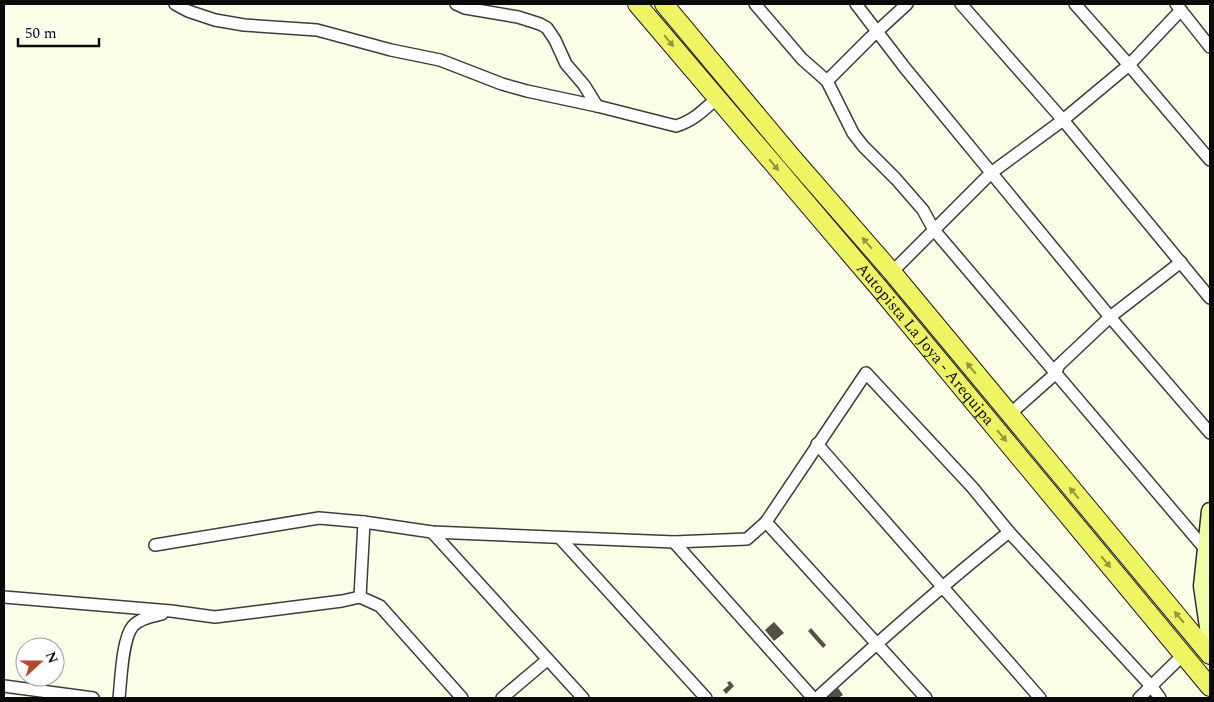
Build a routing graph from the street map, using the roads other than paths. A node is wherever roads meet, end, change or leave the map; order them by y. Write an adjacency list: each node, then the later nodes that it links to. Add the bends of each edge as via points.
1 (175, 4): 16 (street, via 215,20 317,30 440,60 527,91)
2 (456, 4): 16 (street, via 518,17 547,28 566,64)
3 (637, 4): 15 (main road, Autopista La Joya - Arequipa, one-way to 15)
4 (664, 4): 22 (main road, Autopista La Joya - Arequipa, one-way to 4)
5 (755, 4): 14 (street, via 802,59)
6 (856, 4): 11 (street)
7 (906, 4): 11 (street)
8 (961, 4): 17 (street)
9 (1075, 4): 13 (street)
10 (1178, 7): 12 (street); 13 (street)
11 (878, 31): 14 (street); 19 (street)
12 (1210, 47)
13 (1129, 64): 17 (street); 18 (street)
14 (827, 81): 20 (street, via 853,133 923,210)
15 (717, 98): 16 (street, via 698,115 676,126); 45 (main road, Autopista La Joya - Arequipa, one-way to 45)
16 (597, 106)
17 (1062, 120): 19 (street); 21 (street)
18 (1210, 160)
19 (992, 173): 20 (street); 24 (street)
20 (934, 230): 22 (street); 25 (street)
21 (1181, 262): 23 (street); 24 (street)
22 (892, 272): 26 (main road, Autopista La Joya - Arequipa, one-way to 22)
23 (1210, 298)
24 (1110, 317): 25 (street, via 1058,365); 27 (street)
25 (1055, 374): 26 (street); 37 (street)
26 (1010, 414): 46 (main road, Autopista La Joya - Arequipa, one-way to 26)
27 (1210, 433)
28 (817, 444): 31 (street); 33 (street, via 866,372); 39 (street)
29 (1210, 511): 37 (street)
30 (364, 522): 32 (street); 36 (street, via 319,518); 41 (street)
31 (766, 522): 35 (street, via 747,539); 44 (street)
32 (432, 532): 34 (street); 47 (street)
33 (1009, 532): 39 (street); 49 (street)
34 (560, 538): 35 (street); 56 (street)
35 (674, 542): 57 (street)
36 (155, 545)
37 (1206, 550): 38 (street)
38 (1206, 581): 43 (street)
39 (942, 587): 44 (street); 60 (street)
40 (4, 597): 42 (street)
41 (360, 597): 42 (street, via 215,617); 53 (street, via 380,606)
42 (171, 611): 52 (street, via 147,617 132,626 124,650)
43 (1210, 642)
44 (876, 643): 58 (street); 59 (street)
45 (1183, 655): 49 (street); 50 (main road, Autopista La Joya - Arequipa)
46 (1210, 655)
47 (547, 660): 54 (street); 55 (street)
48 (4, 686): 51 (street)
49 (1152, 687): 61 (street); 62 (street)
50 (1210, 687)
51 (93, 698)
52 (119, 698)
53 (462, 698)
54 (502, 698)
55 (583, 698)
56 (706, 698)
57 (813, 698)
58 (817, 698)
59 (926, 698)
60 (1040, 698)
61 (1139, 698)
62 (1160, 698)

